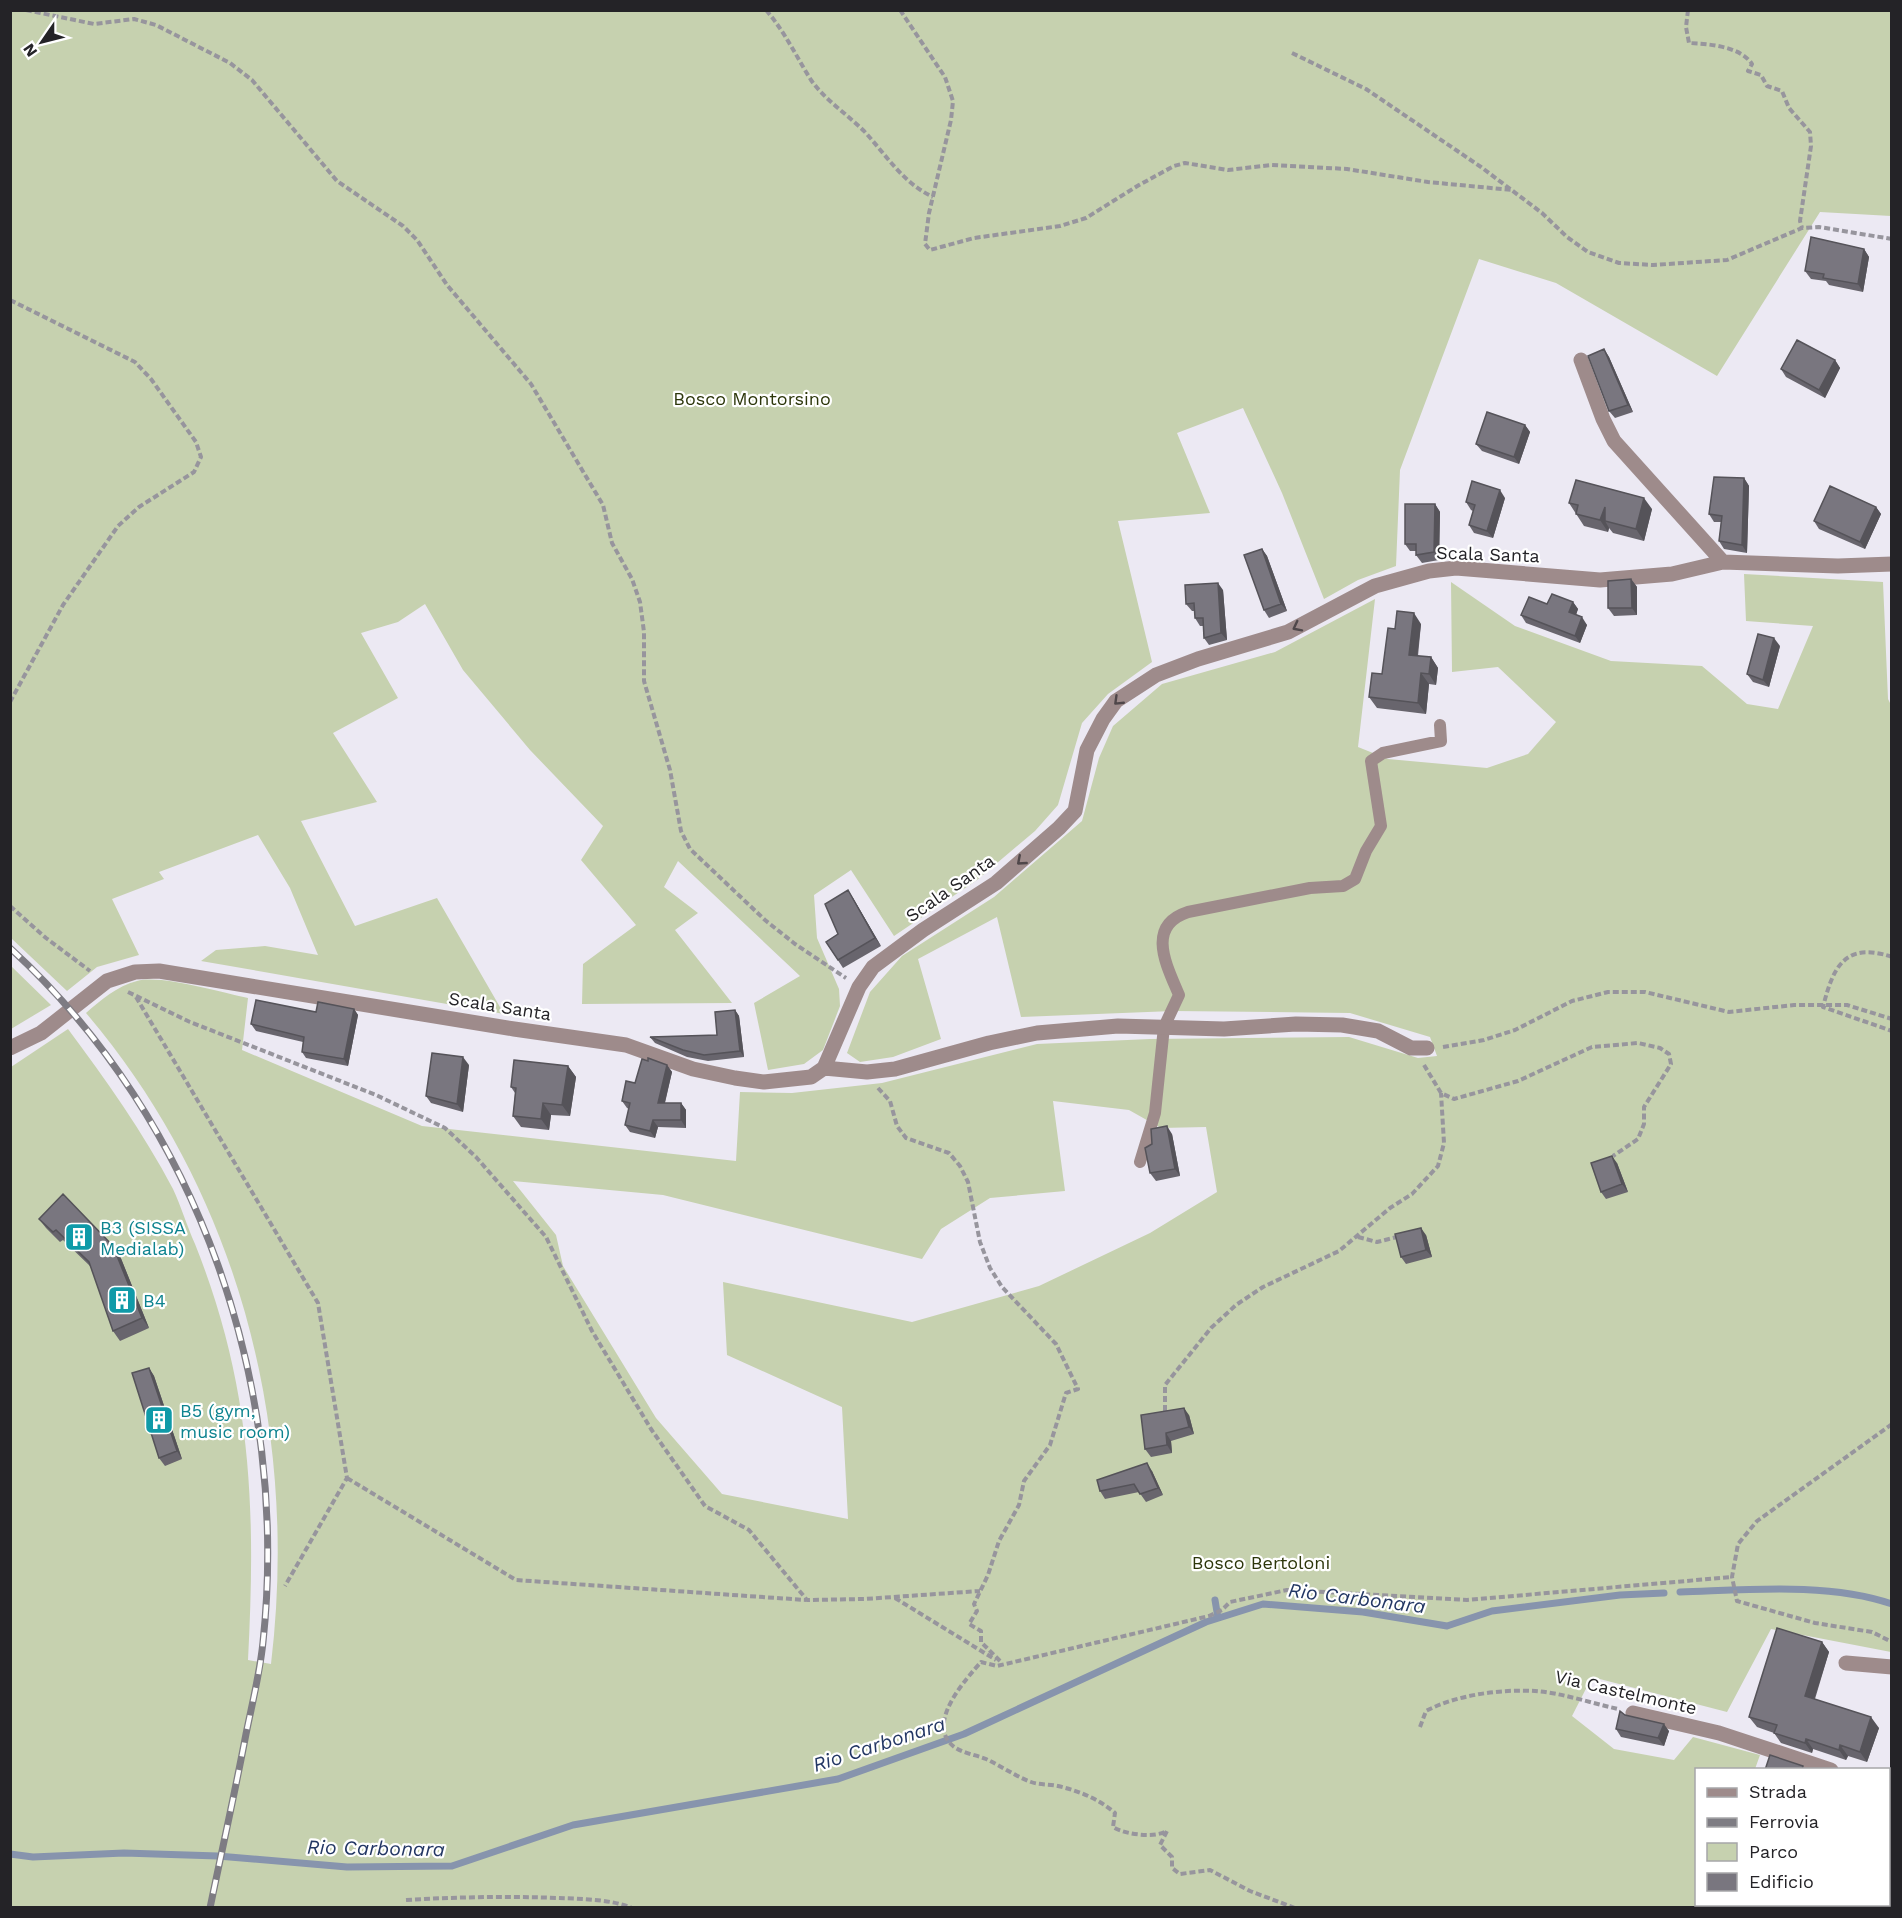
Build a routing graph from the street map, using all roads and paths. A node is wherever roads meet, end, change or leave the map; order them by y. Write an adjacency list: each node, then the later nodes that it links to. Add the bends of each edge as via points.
1 (26, 10): 19 (path, via 94,24 134,20 167,30 230,63 252,80 337,181 417,240 453,293 531,384 603,505 612,543 640,602 645,632 644,681 670,770 681,831 690,849 787,938)
2 (766, 10): 7 (path, via 782,29 812,81 863,130 894,167 917,189)
3 (900, 10): 7 (path, via 945,78 953,100)
4 (1688, 10): 8 (path, via 1689,42 1725,48 1748,58 1752,64 1748,71 1761,75 1767,86 1782,91 1788,108 1810,132)
5 (1292, 52): 6 (path, via 1366,89)
6 (1512, 190): 7 (path, via 1347,169 1272,165 1228,170 1185,163 1148,180 1086,218 930,250 925,244); 8 (path, via 1588,252 1619,263 1653,266 1727,260)
7 (933, 197)
8 (1802, 228): 9 (path)
9 (1892, 239)
10 (10, 300): 14 (path, via 135,362 196,442 201,457 194,472 139,507 118,526 63,605)
11 (1581, 360): 12 (street, via 1614,441)
12 (1723, 562): 13 (street, Scala Santa); 19 (street, Scala Santa, one-way to 19, via 1672,574 1600,580 1456,568 1428,571 1375,586 1288,632 1156,675 1116,701 1092,739 1075,811 1059,828 985,891 873,967)
13 (1892, 564)
14 (10, 702)
15 (1440, 725): 23 (lane, via 1441,741 1400,748 1371,761 1381,826 1355,879 1343,886 1278,893 1174,916 1162,942 1163,957 1179,995)
16 (10, 906): 18 (path)
17 (1892, 957): 21 (path, via 1865,952 1848,956 1835,970)
18 (103, 984): 20 (path); 25 (street, Scala Santa, via 53,1023); 28 (street, Scala Santa, via 135,972 159,971 627,1045 693,1068 764,1082 811,1077)
19 (860, 987): 28 (street, Scala Santa)
20 (135, 996): 37 (path, via 318,1303); 42 (path, via 190,1022 376,1095 445,1128 483,1164 546,1237 592,1331 651,1429 705,1506 749,1530)
21 (1823, 1006): 22 (path, via 1847,1005); 24 (path); 27 (path, via 1729,1012 1645,992 1608,992 1572,1001 1536,1022 1484,1040)
22 (1892, 1019)
23 (1164, 1027): 26 (street, via 1342,1025 1378,1031); 29 (street, via 1118,1026 1038,1033 895,1069); 32 (lane, via 1155,1113)
24 (1892, 1031)
25 (10, 1048)
26 (1411, 1048): 27 (street); 30 (path)
27 (1427, 1048)
28 (824, 1068): 29 (street)
29 (867, 1072): 40 (path, via 890,1101 897,1126 906,1138 949,1153 960,1166 968,1182 980,1242 990,1268 1002,1287 1056,1344 1078,1389 1066,1393 1050,1445 1024,1481 1018,1505)
30 (1441, 1093): 31 (path, via 1454,1099 1510,1084 1592,1047 1638,1043 1660,1048 1669,1054 1671,1064 1644,1107 1644,1124 1638,1139); 34 (path, via 1444,1143 1438,1166 1412,1194)
31 (1613, 1156)
32 (1140, 1162)
33 (1403, 1236): 34 (path, via 1377,1242)
34 (1357, 1237): 35 (path, via 1340,1251 1263,1287 1236,1305 1211,1328 1165,1385)
35 (1165, 1411)
36 (1892, 1424): 38 (path, via 1757,1521 1738,1544)
37 (347, 1478): 39 (path); 42 (path, via 516,1580)
38 (1732, 1577): 43 (path, via 1737,1601 1805,1620 1872,1632); 44 (path, via 1467,1600 1287,1590 1230,1602 1209,1616)
39 (285, 1586)
40 (980, 1591): 41 (path); 44 (path, via 974,1604 977,1611 969,1624 981,1631 981,1642)
41 (893, 1597): 42 (path); 44 (path)
42 (807, 1600)
43 (1892, 1642)
44 (1002, 1663): 52 (path, via 997,1666 981,1662 953,1695 946,1716 949,1742 1034,1783 1057,1786 1101,1801 1115,1813 1113,1827 1120,1831 1160,1835 1167,1830 1160,1845 1172,1857 1172,1868 1180,1874 1210,1870)
45 (1846, 1663): 46 (street)
46 (1892, 1667)
47 (1633, 1713): 48 (path, Via Castelmonte, via 1536,1691 1497,1693 1443,1702 1426,1711); 49 (street, Via Castelmonte, via 1719,1733)
48 (1420, 1727)
49 (1825, 1768)
50 (406, 1900): 51 (path, via 502,1895 575,1898)
51 (632, 1908)
52 (1295, 1908)

